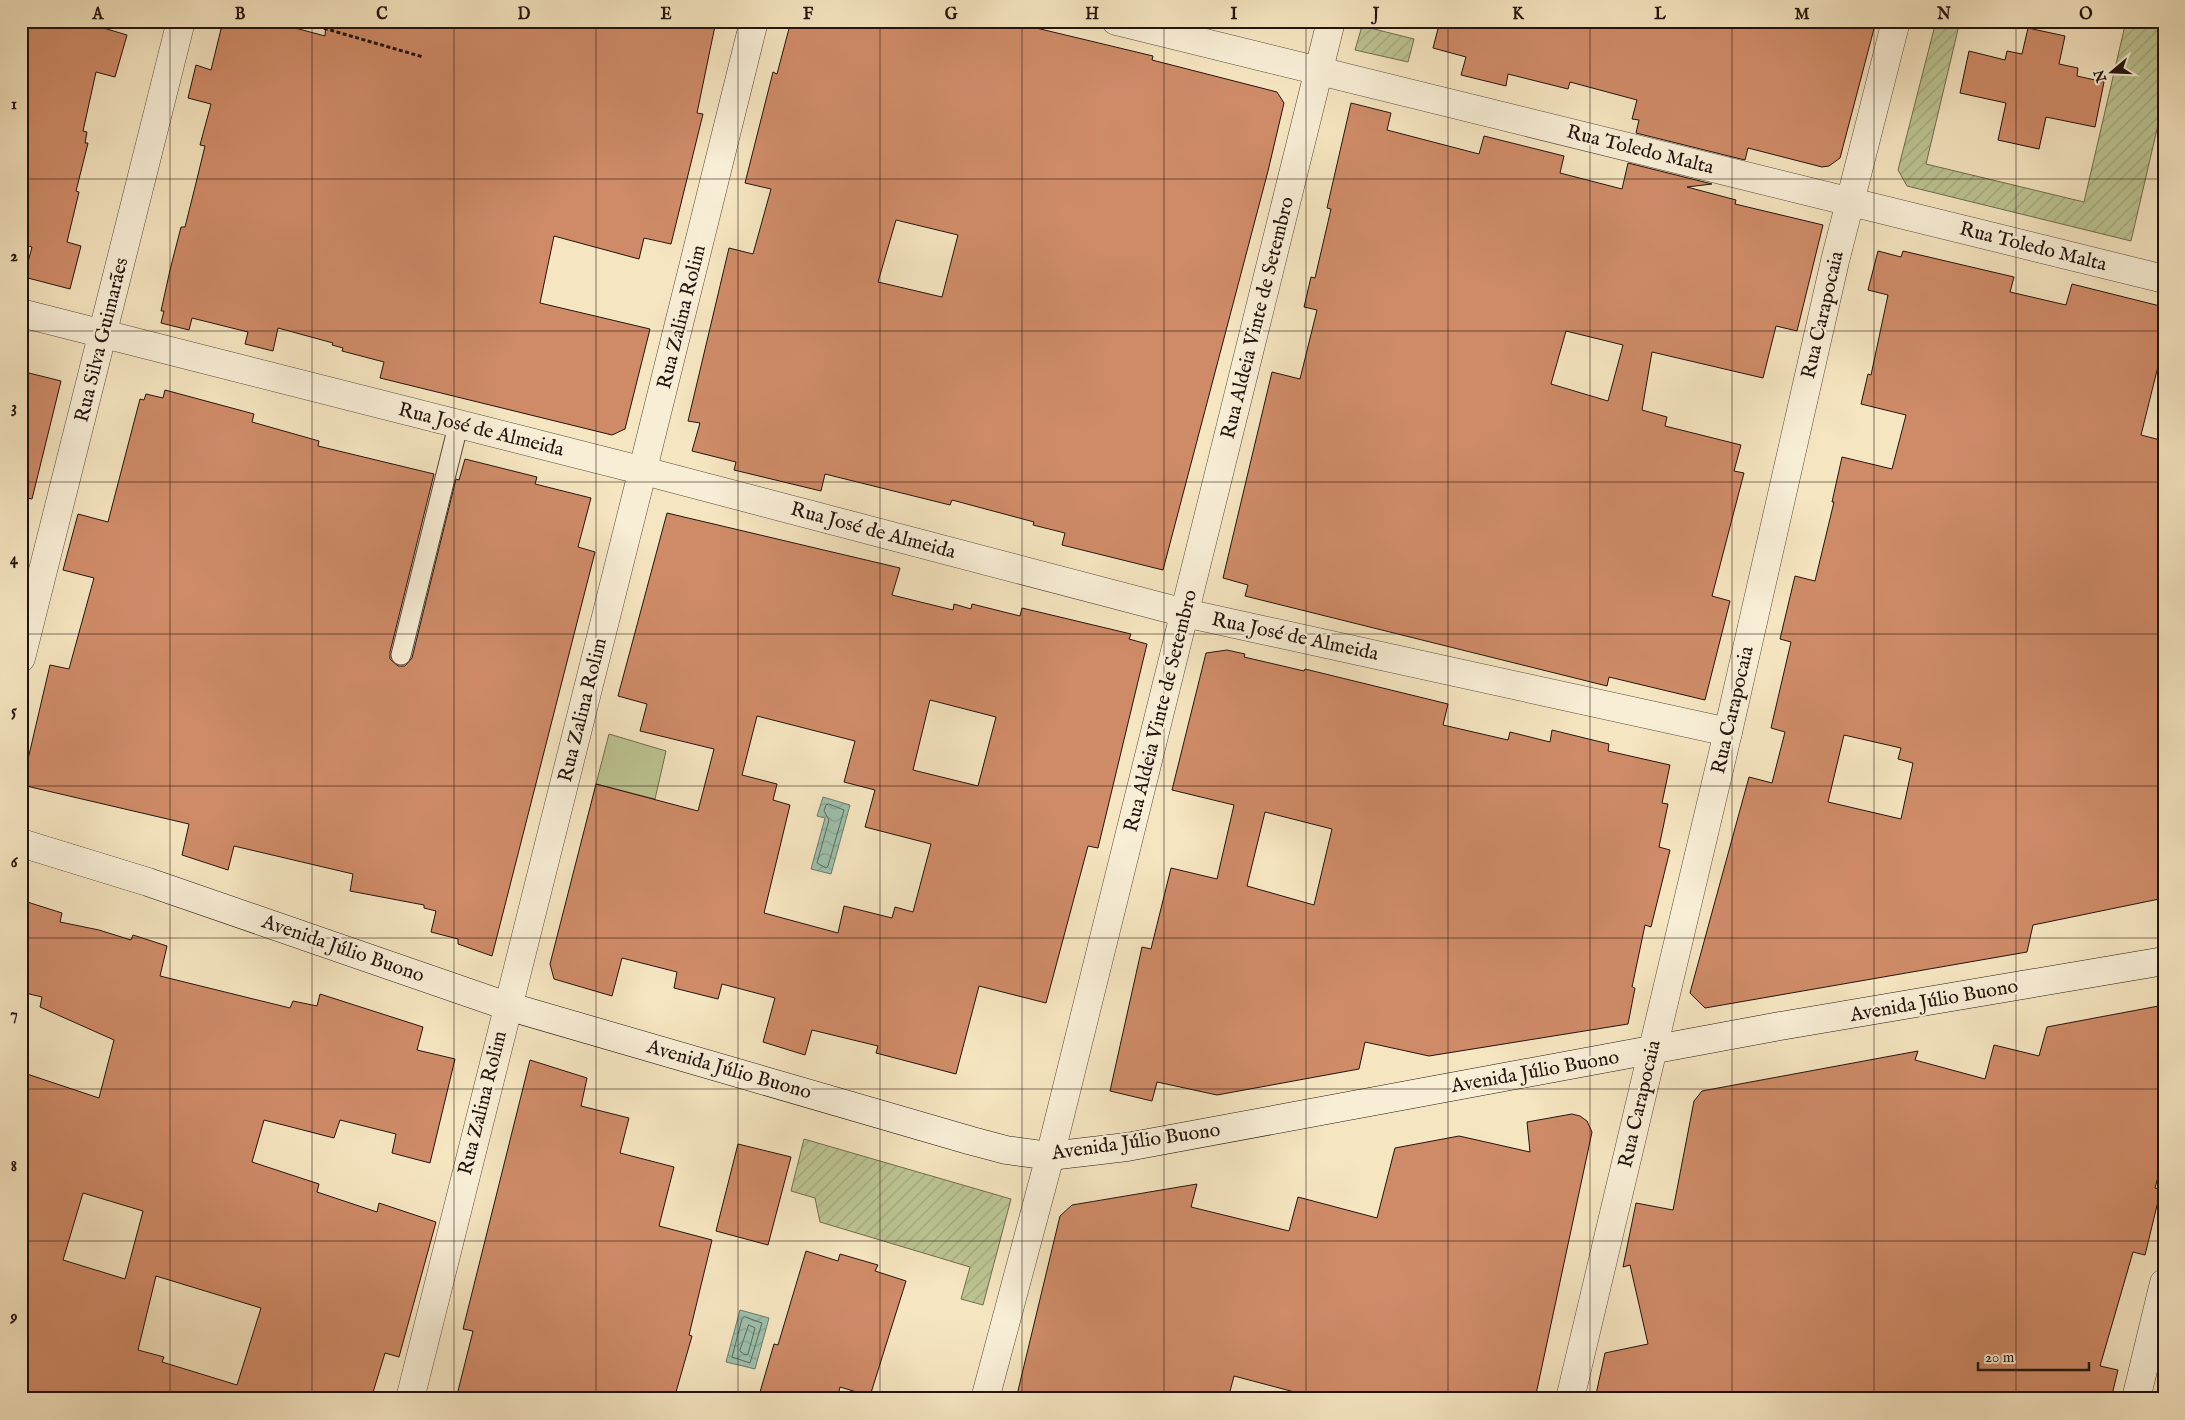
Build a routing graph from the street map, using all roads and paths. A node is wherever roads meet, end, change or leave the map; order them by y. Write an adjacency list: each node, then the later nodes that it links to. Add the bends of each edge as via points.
1 (181, 21): 12 (street, Rua Silva Guimarães)
2 (299, 21): 7 (path)
3 (754, 21): 14 (street, Rua Zalina Rolim)
4 (1116, 21): 8 (street, Rua Toledo Malta)
5 (1331, 21): 8 (street, Rua Aldeia Vinte de Setembro)
6 (1896, 21): 9 (street, Rua Carapocaia)
7 (423, 57)
8 (1319, 71): 9 (street, Rua Toledo Malta); 15 (street, Rua Aldeia Vinte de Setembro)
9 (1850, 202): 10 (street, Rua Toledo Malta); 18 (street, Rua Carapocaia)
10 (2164, 278)
11 (21, 314): 12 (street, Rua José de Almeida)
12 (104, 334): 13 (street, Rua José de Almeida); 17 (street, Rua Silva Guimarães)
13 (458, 426): 14 (street, Rua José de Almeida); 16 (lane)
14 (644, 471): 15 (street, Rua José de Almeida); 21 (street, Rua Zalina Rolim)
15 (1185, 613): 18 (street, Rua José de Almeida); 23 (street, Rua Aldeia Vinte de Setembro)
16 (401, 656)
17 (21, 658)
18 (1728, 732): 22 (street, Rua Carapocaia)
19 (21, 843): 21 (street, Avenida Júlio Buono, via 148,882)
20 (2164, 961): 22 (street, Avenida Júlio Buono)
21 (507, 1006): 23 (street, Avenida Júlio Buono, via 997,1148); 25 (street, Rua Zalina Rolim)
22 (1653, 1050): 23 (street, Avenida Júlio Buono, via 1127,1148); 27 (street, Rua Carapocaia)
23 (1050, 1156): 26 (street, Rua Aldeia Vinte de Setembro)
24 (2164, 1283): 28 (street)
25 (410, 1399)
26 (984, 1399)
27 (1570, 1399)
28 (2136, 1399)

